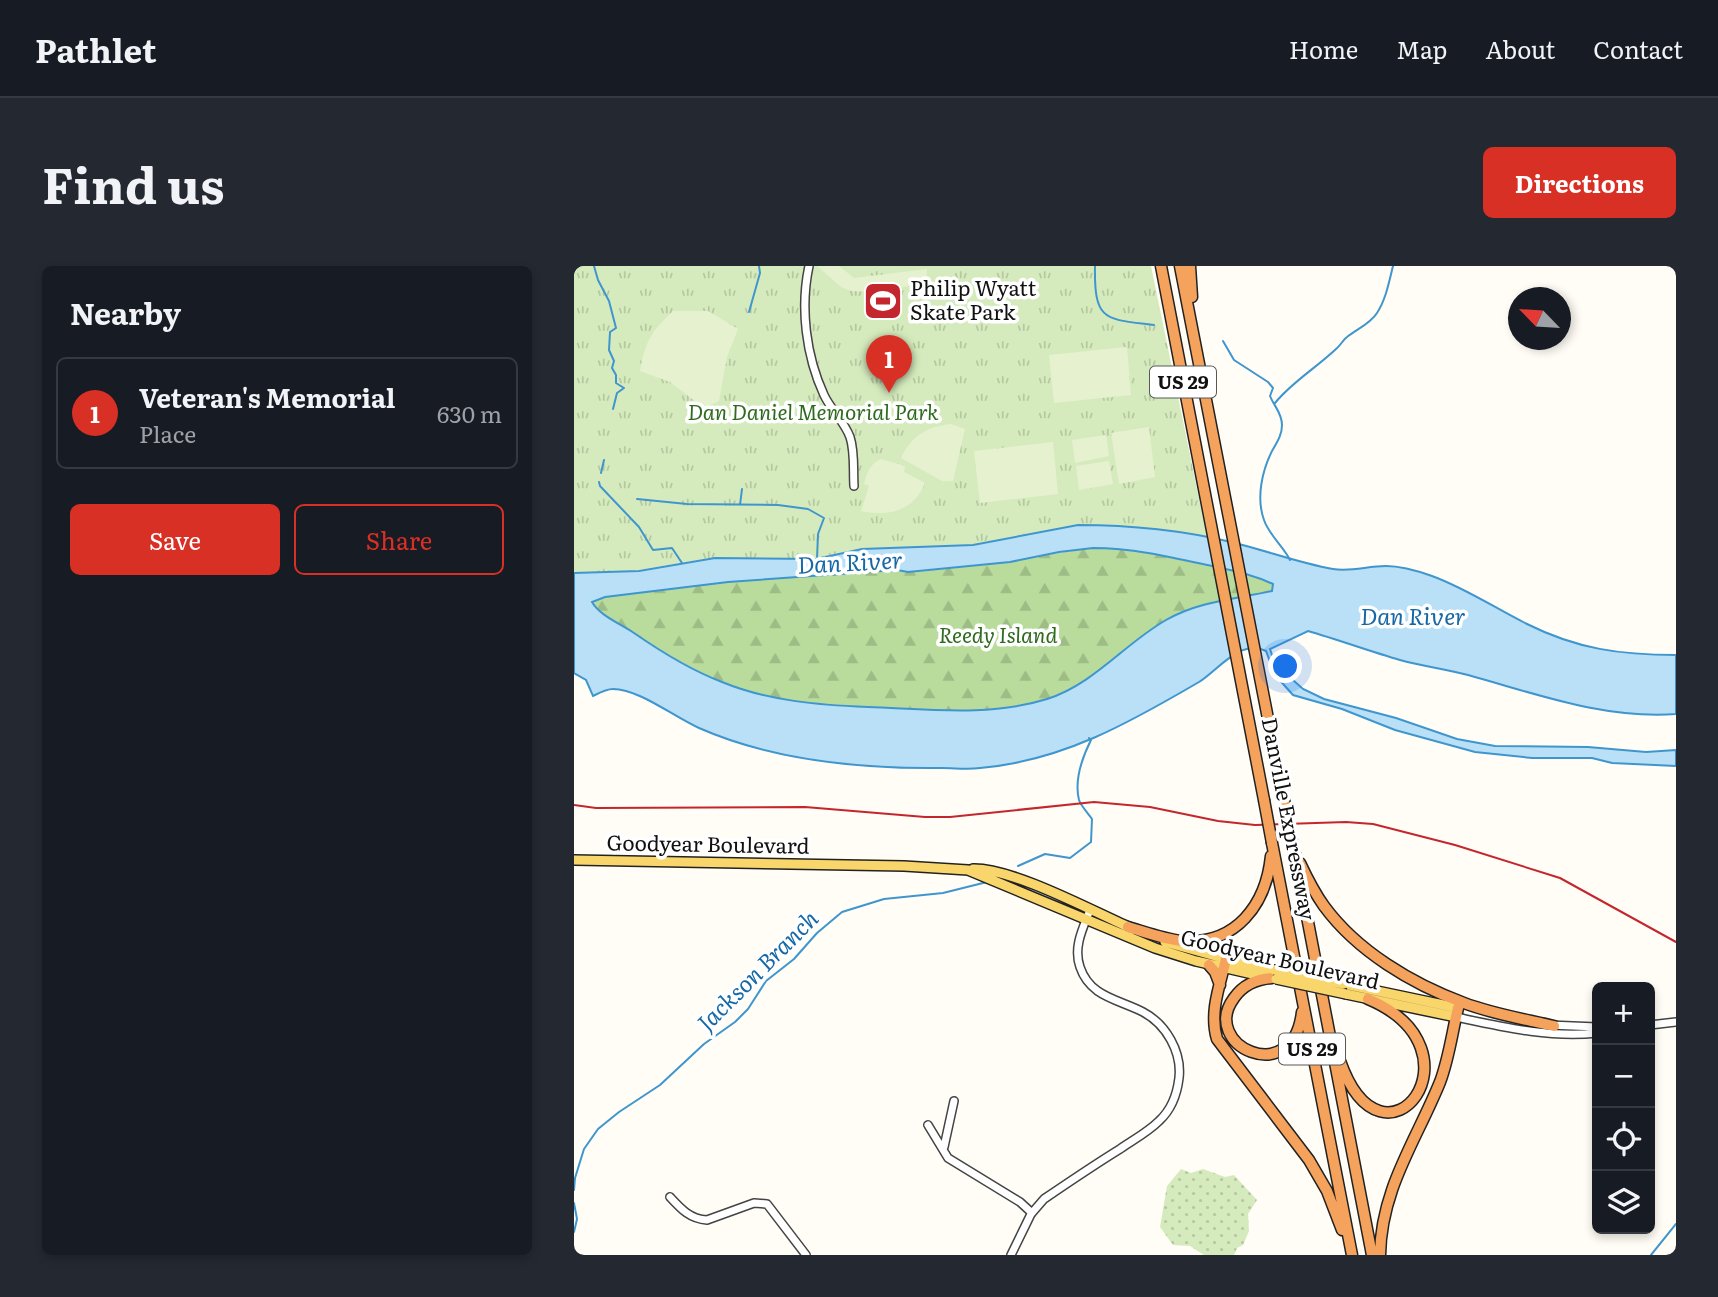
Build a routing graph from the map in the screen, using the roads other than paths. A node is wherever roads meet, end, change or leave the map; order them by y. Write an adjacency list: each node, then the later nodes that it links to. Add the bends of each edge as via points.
1 (809, 266): 8 (street, via 805,305 809,345 824,395 849,436)
2 (1155, 266): 6 (highway)
3 (1161, 266): 6 (highway, Danville Expressway / US 29)
4 (1180, 266): 7 (highway, Danville Expressway / US 29)
5 (1190, 266): 7 (highway)
6 (1179, 359): 9 (highway, Danville Expressway / US 29, bridge)
7 (1205, 391): 10 (highway, Danville Expressway / US 29, bridge)
8 (854, 486)
9 (1273, 844): 13 (highway, via 1264,892 1254,909 1232,929 1207,939 1183,941); 19 (highway, Danville Expressway / US 29)
10 (1293, 848): 24 (highway, via 1315,894 1334,918 1393,967 1465,1003); 26 (highway, Danville Expressway / US 29)
11 (574, 860): 12 (main road, Goodyear Boulevard, via 968,870)
12 (1088, 915): 13 (main road, Goodyear Boulevard); 15 (main road, Goodyear Boulevard, via 1155,948); 32 (street, via 1078,948 1083,975 1099,993 1142,1011 1161,1026 1178,1060 1178,1087 1157,1123 1044,1199)
13 (1128, 927): 14 (main road, Goodyear Boulevard)
14 (1225, 964): 15 (main road, Goodyear Boulevard); 16 (main road, Goodyear Boulevard); 17 (highway)
15 (1209, 965): 17 (highway)
16 (1274, 976): 18 (main road, Goodyear Boulevard, bridge); 19 (highway, via 1248,985 1231,1003 1228,1028 1242,1048 1260,1055 1283,1050 1300,1027)
17 (1220, 985): 36 (highway, via 1214,1022 1217,1039 1318,1175)
18 (1345, 989): 20 (main road, Goodyear Boulevard); 21 (main road, Goodyear Boulevard)
19 (1304, 998): 36 (highway, Danville Expressway / US 29)
20 (1368, 999): 21 (main road, Goodyear Boulevard); 26 (highway, via 1402,1020 1418,1042 1424,1076 1412,1103 1384,1112 1361,1100 1343,1072)
21 (1457, 1013): 24 (street, Goodyear Boulevard); 27 (street, Goodyear Boulevard, via 1543,1034); 38 (highway, via 1441,1078 1388,1197)
22 (1676, 1022): 23 (street)
23 (1655, 1024)
24 (1554, 1026): 25 (street, Goodyear Boulevard)
25 (1592, 1027)
26 (1329, 1029): 37 (highway, Danville Expressway / US 29)
27 (1592, 1033)
28 (954, 1101): 30 (street)
29 (928, 1125): 30 (street)
30 (944, 1148): 32 (street, via 948,1158)
31 (670, 1197): 33 (street, via 686,1213 707,1220 763,1203 771,1207)
32 (1032, 1213): 35 (street)
33 (804, 1252): 34 (street)
34 (792, 1255)
35 (1011, 1255)
36 (1350, 1255)
37 (1372, 1255)
38 (1381, 1255)

